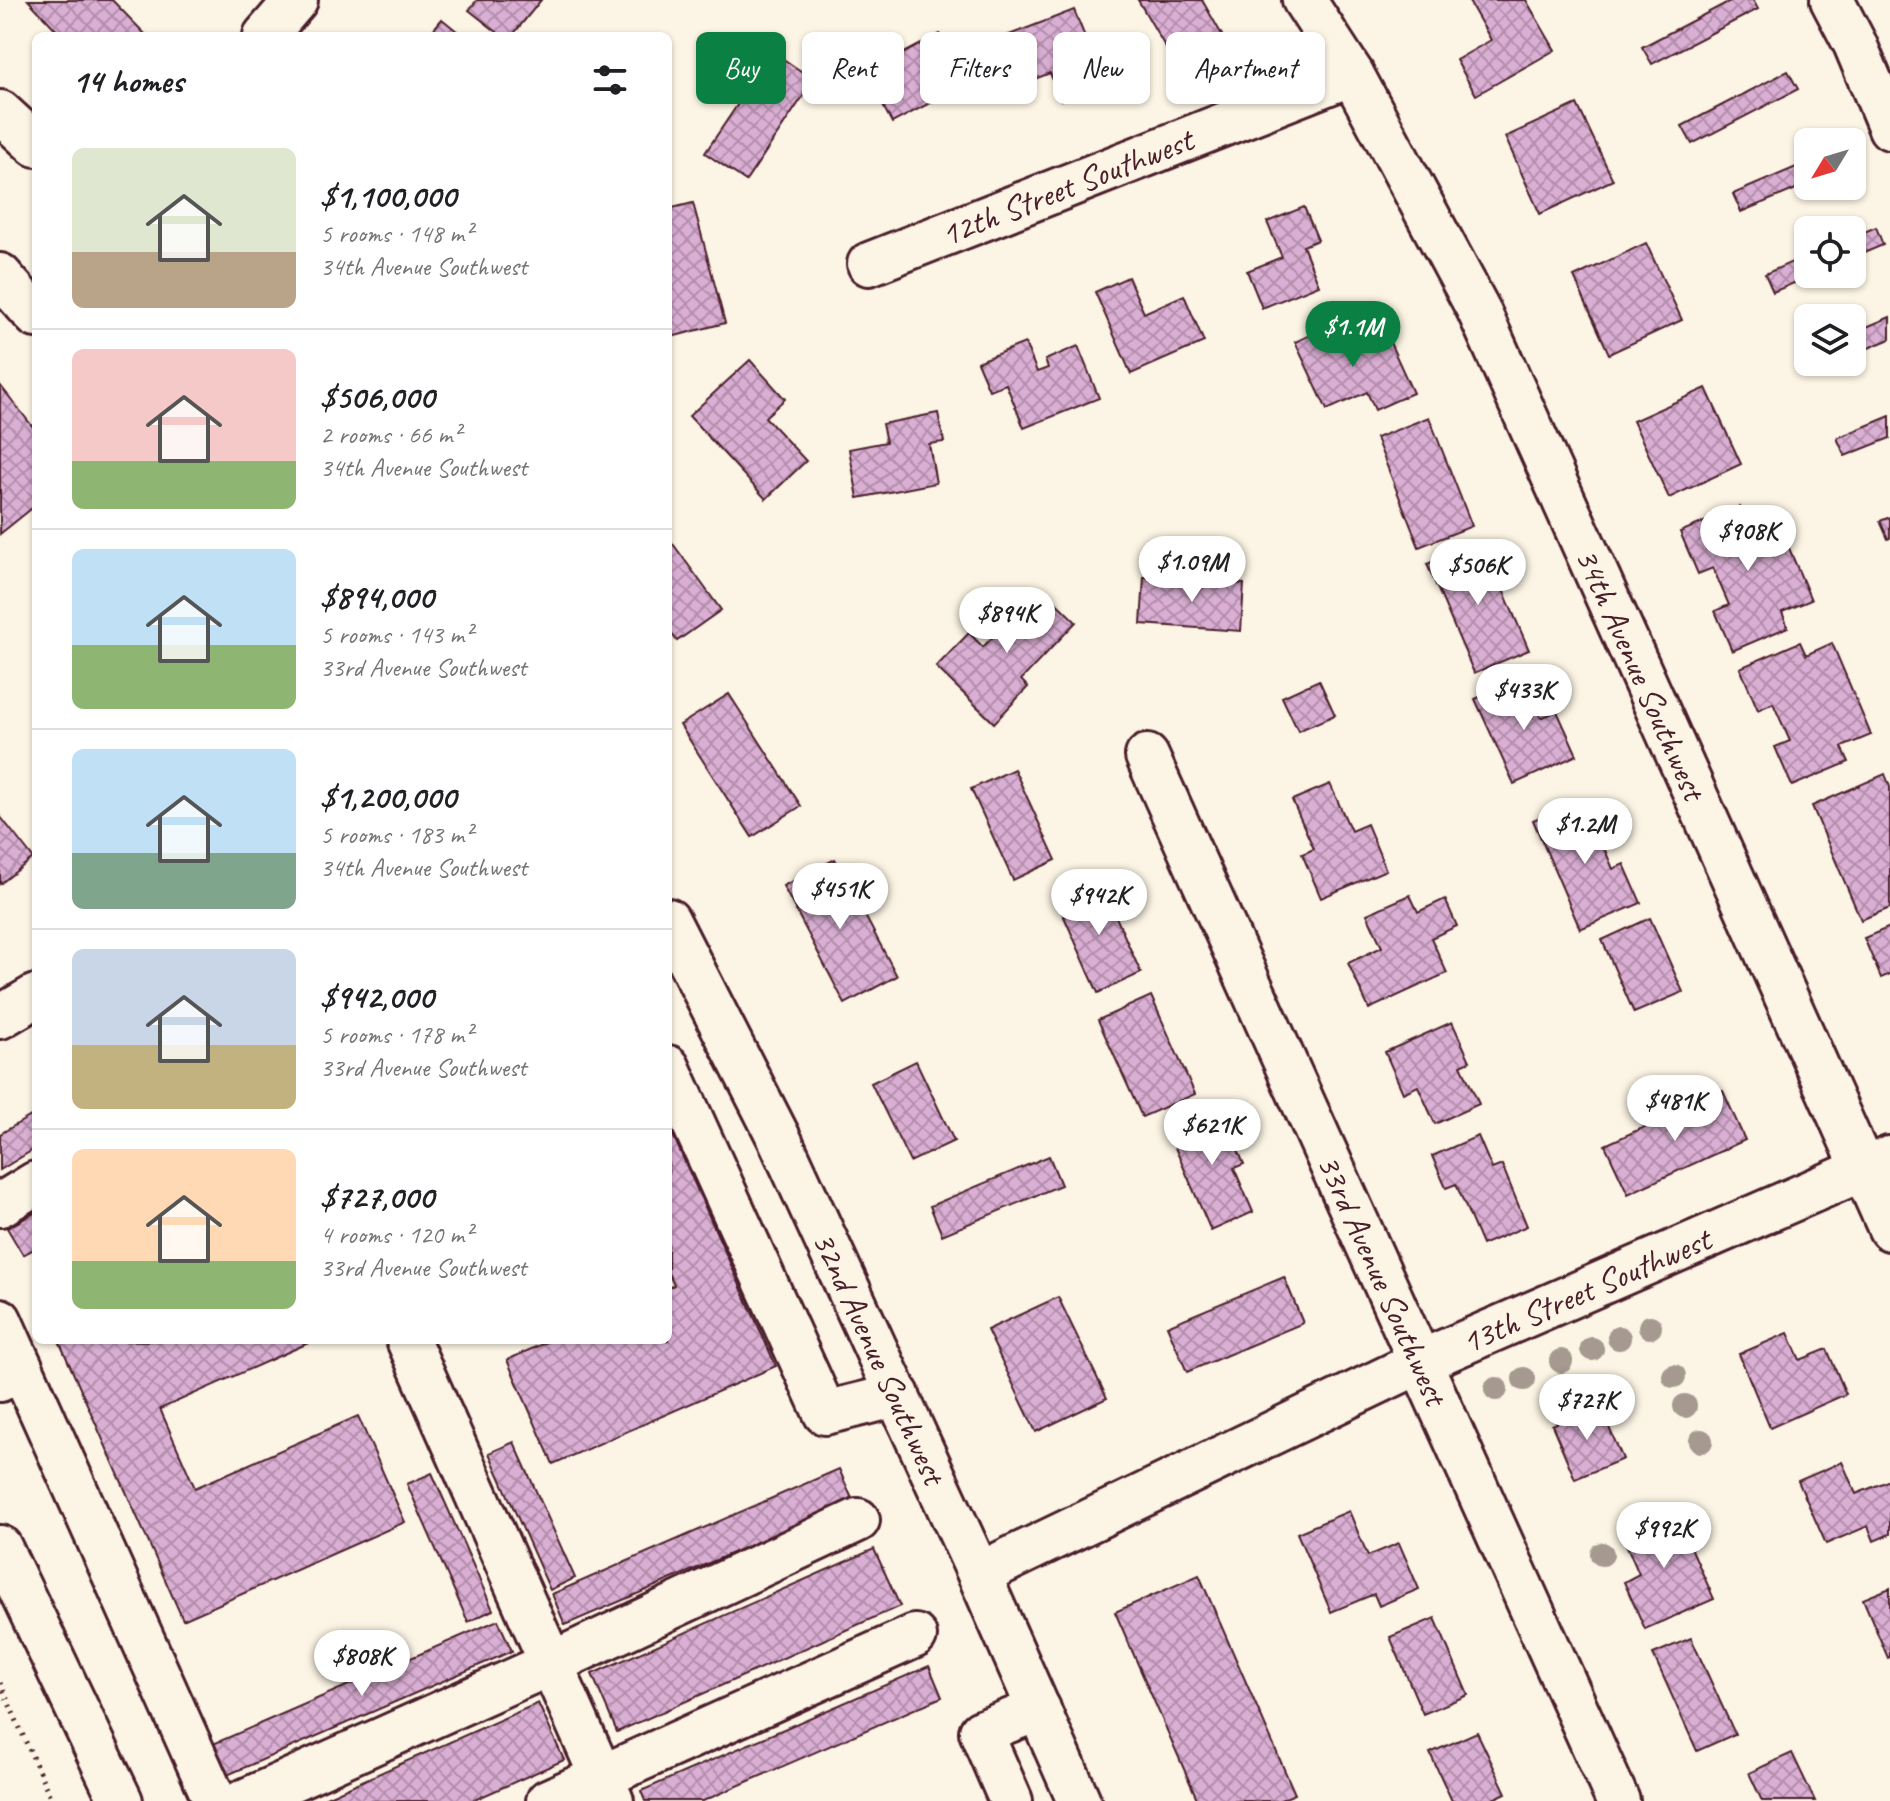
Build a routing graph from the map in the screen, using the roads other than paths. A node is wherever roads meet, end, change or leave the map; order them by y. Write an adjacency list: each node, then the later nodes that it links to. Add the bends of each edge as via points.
1 (296, 0): 4 (street)
2 (1304, 0): 5 (street, 34th Avenue Southwest)
3 (1832, 0): 7 (street)
4 (268, 32)
5 (1352, 74): 9 (street, 12th Street Southwest); 17 (street, 34th Avenue Southwest, via 1478,309)
6 (0, 112): 8 (street)
7 (1890, 128)
8 (32, 141)
9 (869, 264)
10 (0, 275): 11 (street)
11 (32, 311)
12 (1147, 756): 23 (street, 33rd Avenue Southwest)
13 (672, 929): 25 (street, 32nd Avenue Southwest, via 780,1140)
14 (32, 998): 15 (street)
15 (0, 1017)
16 (672, 1076): 25 (street, via 825,1413)
17 (1877, 1163): 20 (street, 34th Avenue Southwest); 23 (street, 13th Street Southwest)
18 (32, 1185): 19 (street)
19 (0, 1205)
20 (1890, 1229)
21 (0, 1320): 24 (street)
22 (410, 1344): 30 (street)
23 (1422, 1361): 28 (street, 13th Street Southwest); 39 (street, 33rd Avenue Southwest)
24 (11, 1374): 34 (street)
25 (898, 1395): 28 (street, 32nd Avenue Southwest)
26 (858, 1520): 30 (street)
27 (0, 1547): 33 (street)
28 (979, 1574): 31 (street, 32nd Avenue Southwest)
29 (915, 1636): 32 (street)
30 (552, 1663): 32 (street); 35 (street)
31 (1039, 1709): 37 (street, via 981,1732); 38 (street, 32nd Avenue Southwest)
32 (607, 1790): 36 (street)
33 (121, 1801)
34 (215, 1801)
35 (244, 1801)
36 (548, 1801)
37 (1011, 1801)
38 (1079, 1801)
39 (1618, 1801)

